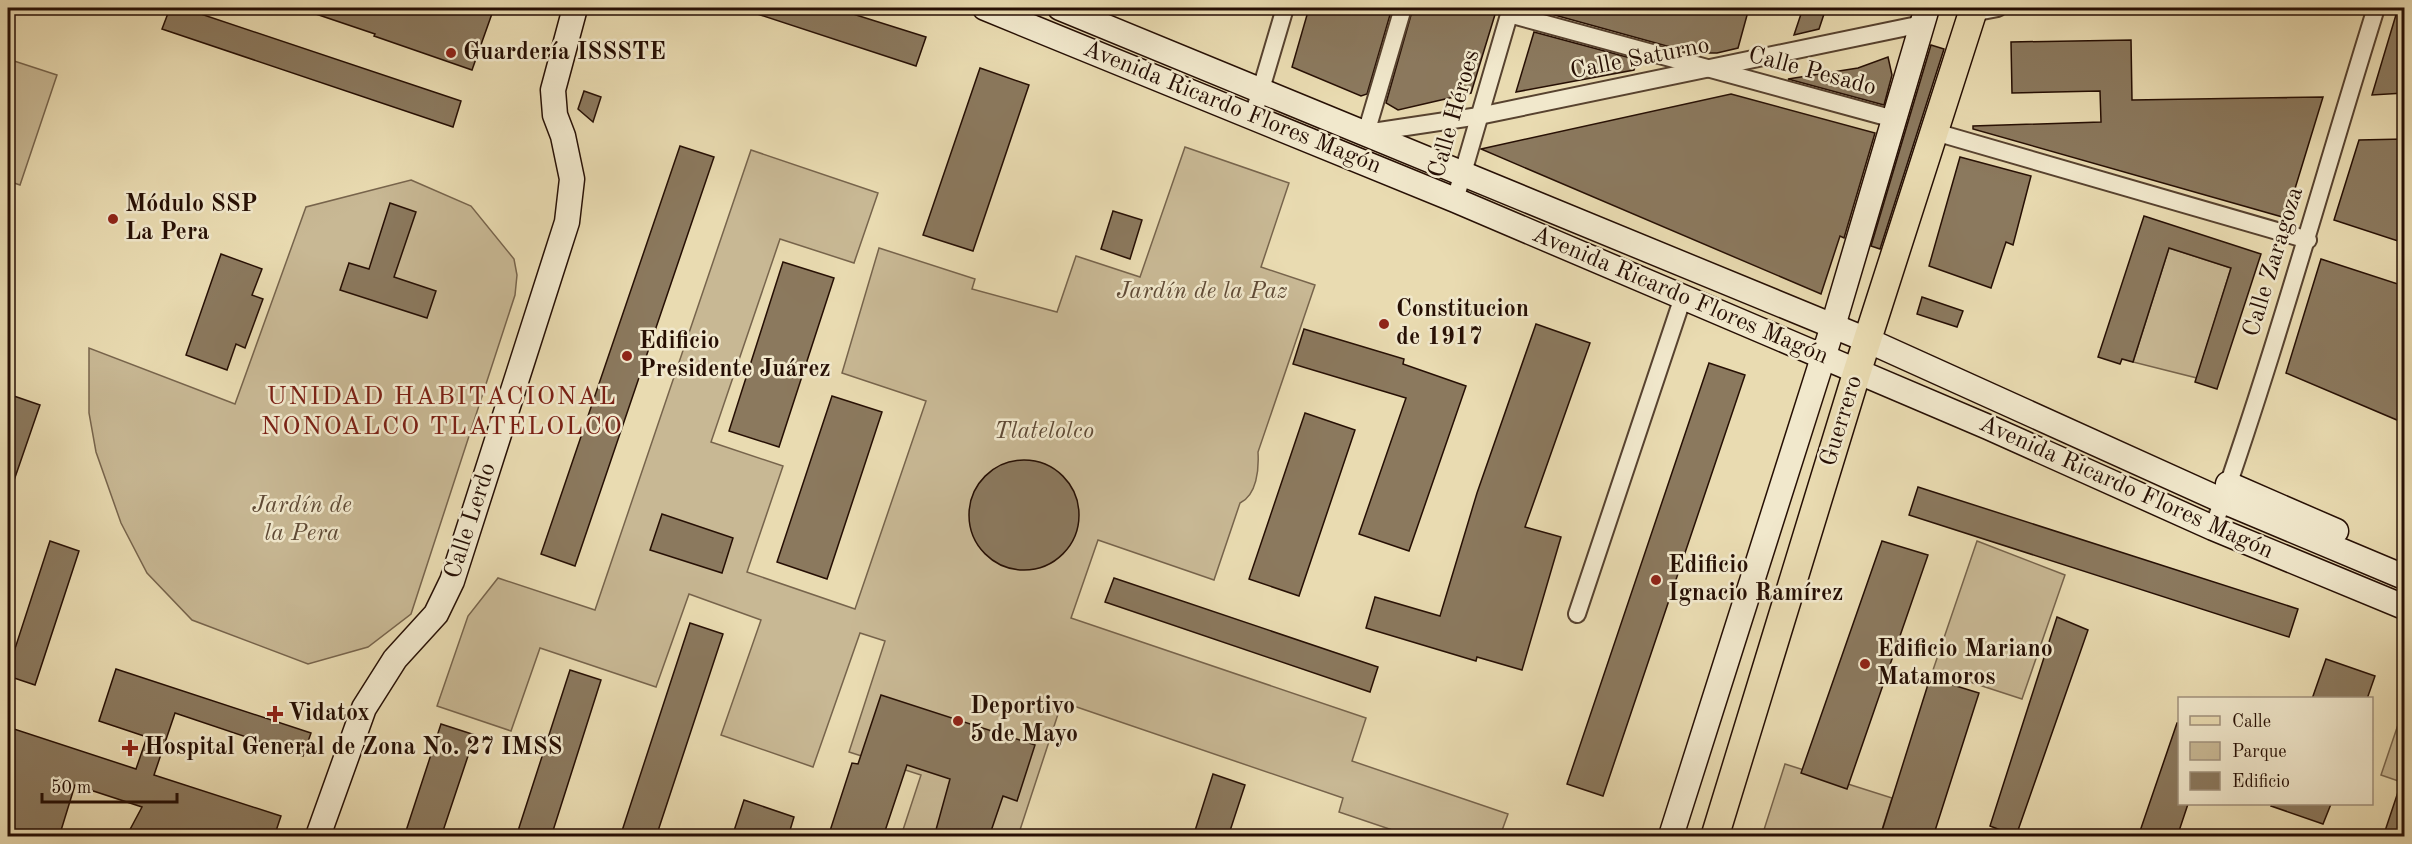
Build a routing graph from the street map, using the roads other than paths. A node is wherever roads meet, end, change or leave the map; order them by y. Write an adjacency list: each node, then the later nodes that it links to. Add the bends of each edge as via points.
1 (575, 8): 33 (main road, Calle Lerdo, via 553,90 555,115 572,179 567,222 544,297 452,580 436,614 395,659 364,708)
2 (985, 8): 12 (main road, Avenida Ricardo Flores Magón)
3 (1060, 8): 11 (main road, Avenida Ricardo Flores Magón)
4 (1285, 8): 11 (street)
5 (1403, 8): 16 (street)
6 (2376, 8): 19 (street, Calle Zaragoza)
7 (1981, 9): 15 (main road, Guerrero)
8 (1510, 11): 10 (street, Calle Pesado); 13 (street, Calle Héroes)
9 (1924, 16): 10 (street, Calle Saturno); 14 (main road, Guerrero)
10 (1710, 70): 13 (street, Calle Saturno); 14 (street, Calle Pesado)
11 (1260, 90): 12 (street); 16 (main road, Avenida Ricardo Flores Magón)
12 (1253, 116): 18 (main road, Avenida Ricardo Flores Magón)
13 (1479, 116): 16 (street, Calle Saturno); 17 (street, Calle Héroes)
14 (1894, 119): 22 (main road, Guerrero)
15 (1935, 132): 19 (street); 24 (main road, Guerrero)
16 (1366, 133): 17 (main road, Avenida Ricardo Flores Magón)
17 (1461, 174): 18 (street, Calle Héroes); 21 (main road, Avenida Ricardo Flores Magón)
18 (1455, 200): 20 (main road, Avenida Ricardo Flores Magón)
19 (2308, 240): 27 (street, Calle Zaragoza)
20 (1683, 297): 23 (main road, Avenida Ricardo Flores Magón); 32 (street)
21 (1781, 306): 22 (main road, Avenida Ricardo Flores Magón); 23 (main road, via 1782,327)
22 (1833, 326): 24 (main road, Avenida Ricardo Flores Magón); 25 (main road, Guerrero)
23 (1764, 332): 25 (main road, Avenida Ricardo Flores Magón)
24 (1867, 340): 26 (main road, Guerrero); 27 (main road, Avenida Ricardo Flores Magón)
25 (1823, 358): 26 (main road, Avenida Ricardo Flores Magón); 34 (main road, Guerrero)
26 (1857, 372): 28 (main road, Avenida Ricardo Flores Magón); 35 (main road, Guerrero)
27 (2226, 493): 28 (street, Calle Zaragoza); 29 (main road); 30 (main road, Avenida Ricardo Flores Magón)
28 (2213, 528): 31 (main road, Avenida Ricardo Flores Magón)
29 (2404, 560)
30 (2404, 577)
31 (2404, 607)
32 (1577, 614)
33 (318, 837)
34 (1671, 837)
35 (1715, 837)

